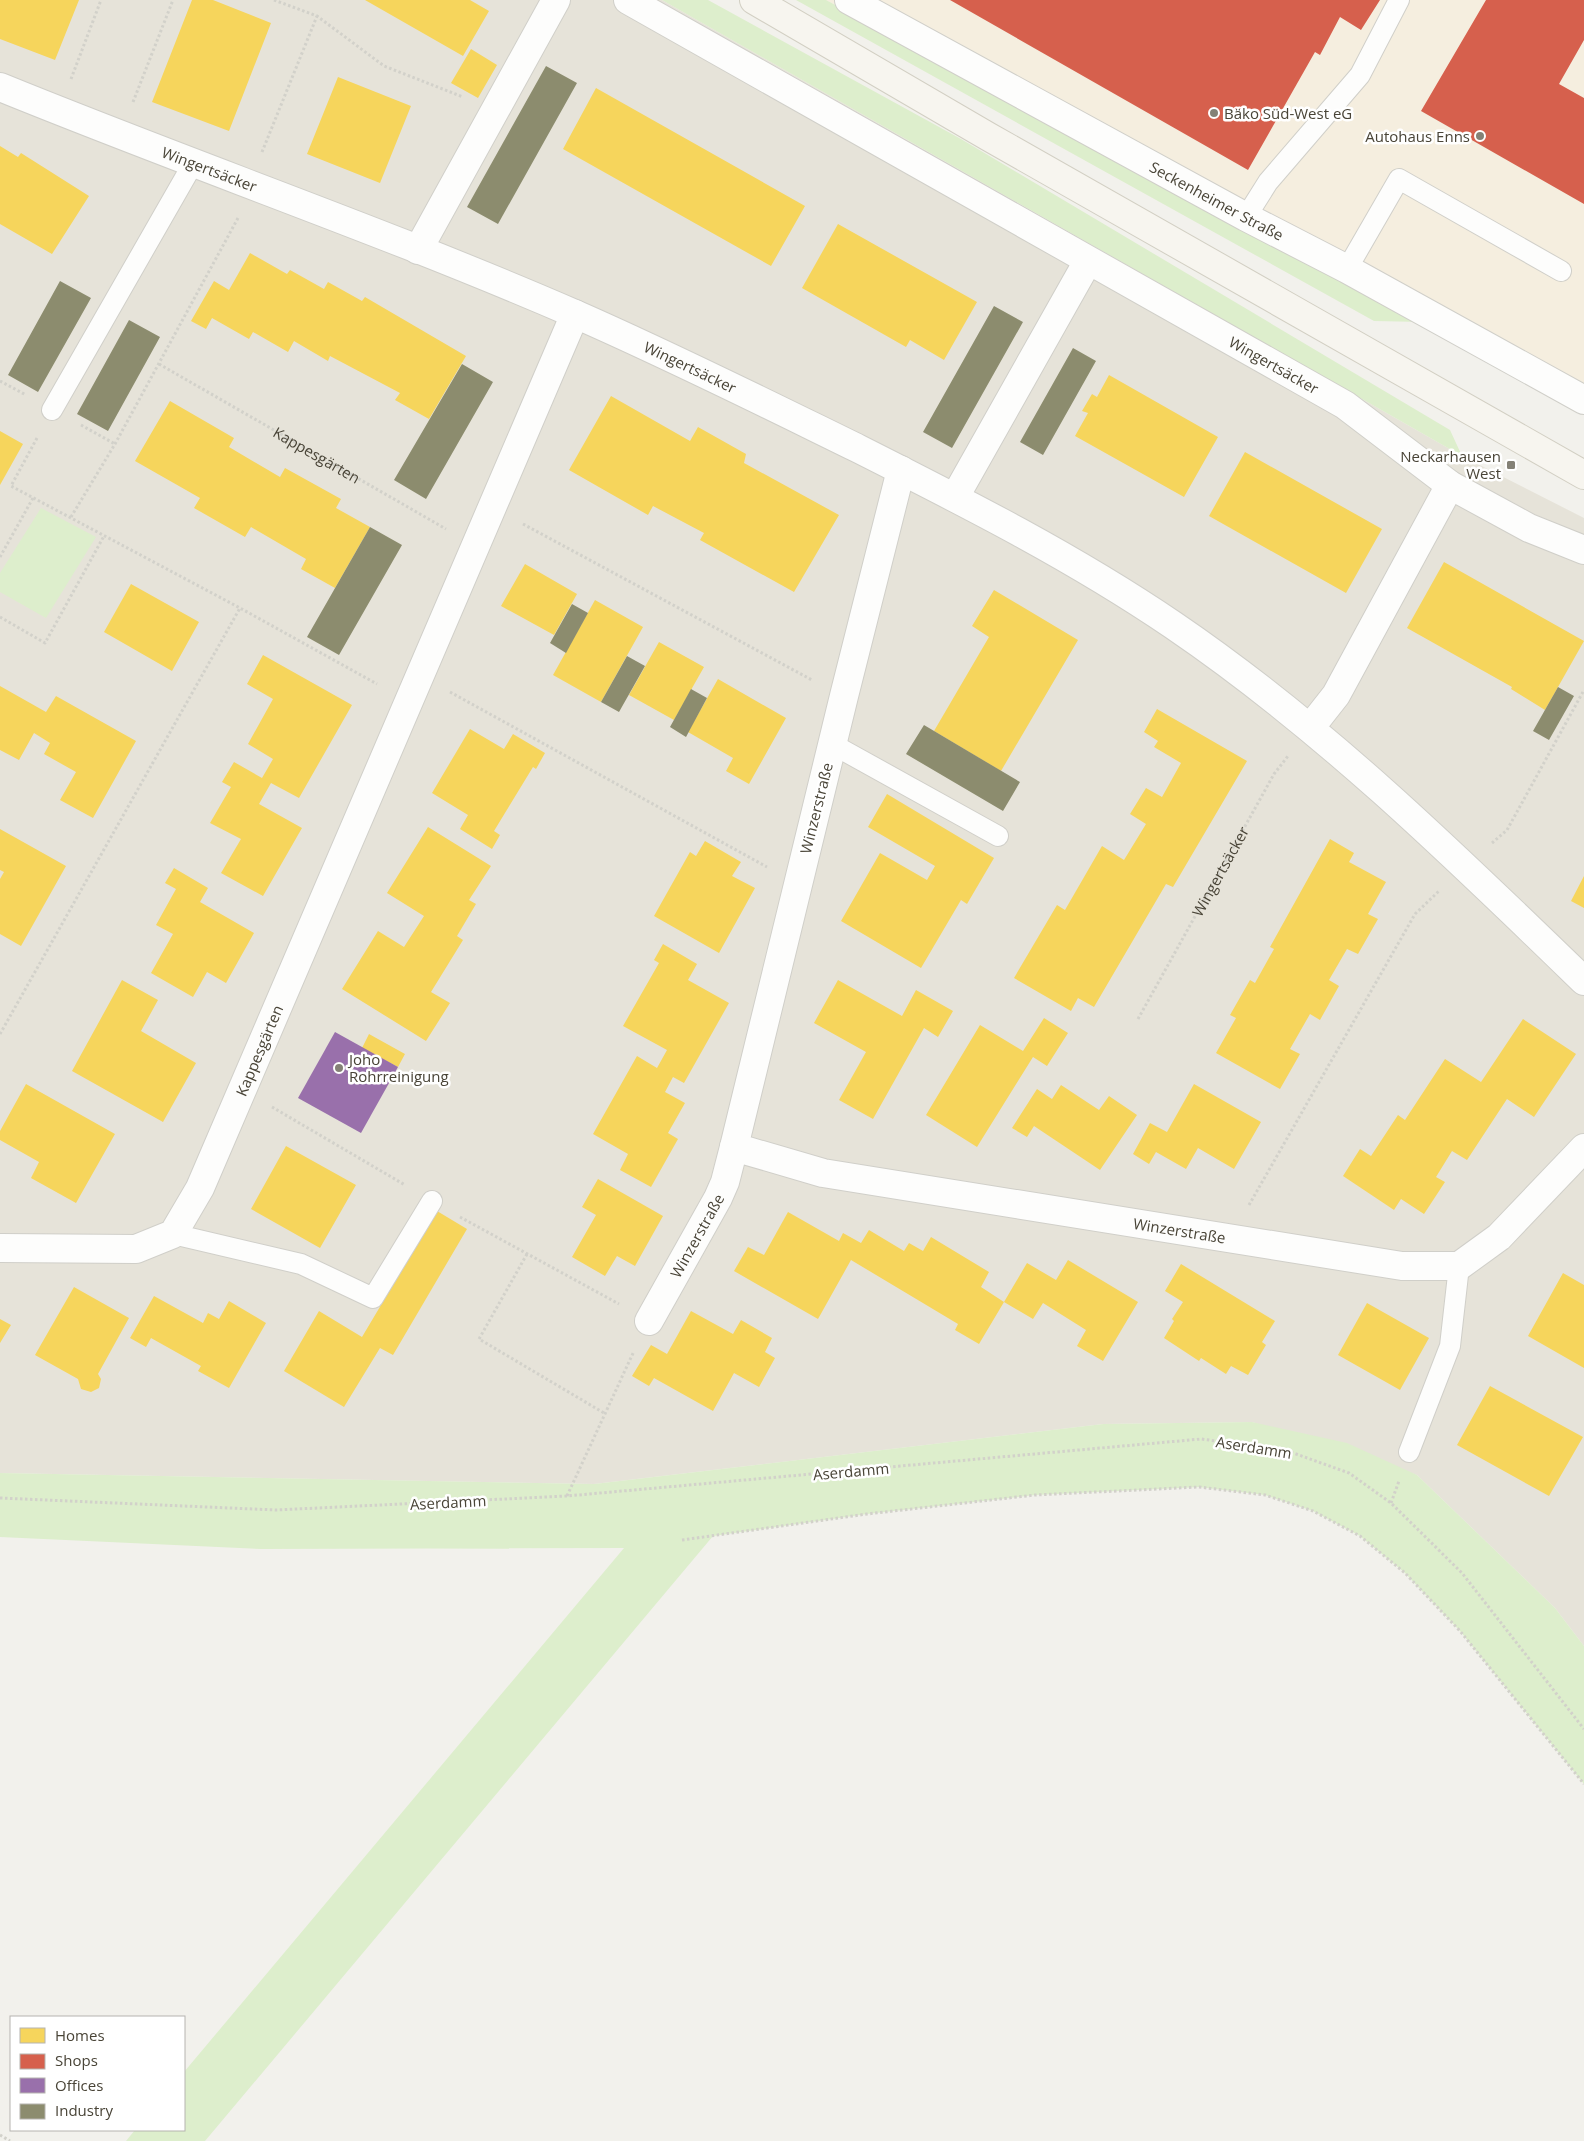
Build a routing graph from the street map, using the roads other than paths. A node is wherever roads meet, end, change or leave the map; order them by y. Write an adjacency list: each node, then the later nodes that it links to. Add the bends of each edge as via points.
1 (556, 0): 9 (street)
2 (628, 0): 10 (street, Wingertsäcker)
3 (754, 0): 17 (street)
4 (849, 0): 8 (street, Seckenheimer Straße)
5 (1400, 0): 8 (lane, via 1360,74 1268,182)
6 (0, 87): 7 (street, Wingertsäcker)
7 (194, 162): 9 (street, Wingertsäcker); 15 (lane)
8 (1246, 217): 11 (street, Seckenheimer Straße)
9 (418, 250): 13 (street, Wingertsäcker)
10 (1088, 261): 18 (street, Wingertsäcker, via 1345,405); 19 (street)
11 (1347, 269): 12 (lane, via 1399,180); 14 (street, Seckenheimer Straße)
12 (1561, 271)
13 (575, 314): 16 (street, Wingertsäcker, via 744,392); 28 (street, Kappesgärten, via 200,1188)
14 (1584, 400)
15 (52, 410)
16 (901, 470): 19 (street, Wingertsäcker); 22 (street, Winzerstraße)
17 (1584, 476)
18 (1450, 485): 20 (street, Wingertsäcker, via 1529,528); 21 (street, via 1336,695)
19 (955, 497): 21 (street, Wingertsäcker, via 1061,555 1173,625)
20 (1584, 550)
21 (1310, 728): 24 (street, Wingertsäcker, via 1466,866)
22 (832, 744): 23 (lane); 25 (street, Winzerstraße)
23 (998, 836)
24 (1584, 981)
25 (734, 1147): 30 (street, Winzerstraße, via 823,1173 1402,1266); 31 (street, Winzerstraße, via 718,1198)
26 (1584, 1148): 30 (street, via 1499,1237)
27 (432, 1201): 28 (lane, via 373,1298 301,1264)
28 (173, 1234): 29 (street, via 136,1249)
29 (0, 1248)
30 (1459, 1266): 32 (lane, via 1450,1346)
31 (649, 1321)
32 (1409, 1452)

